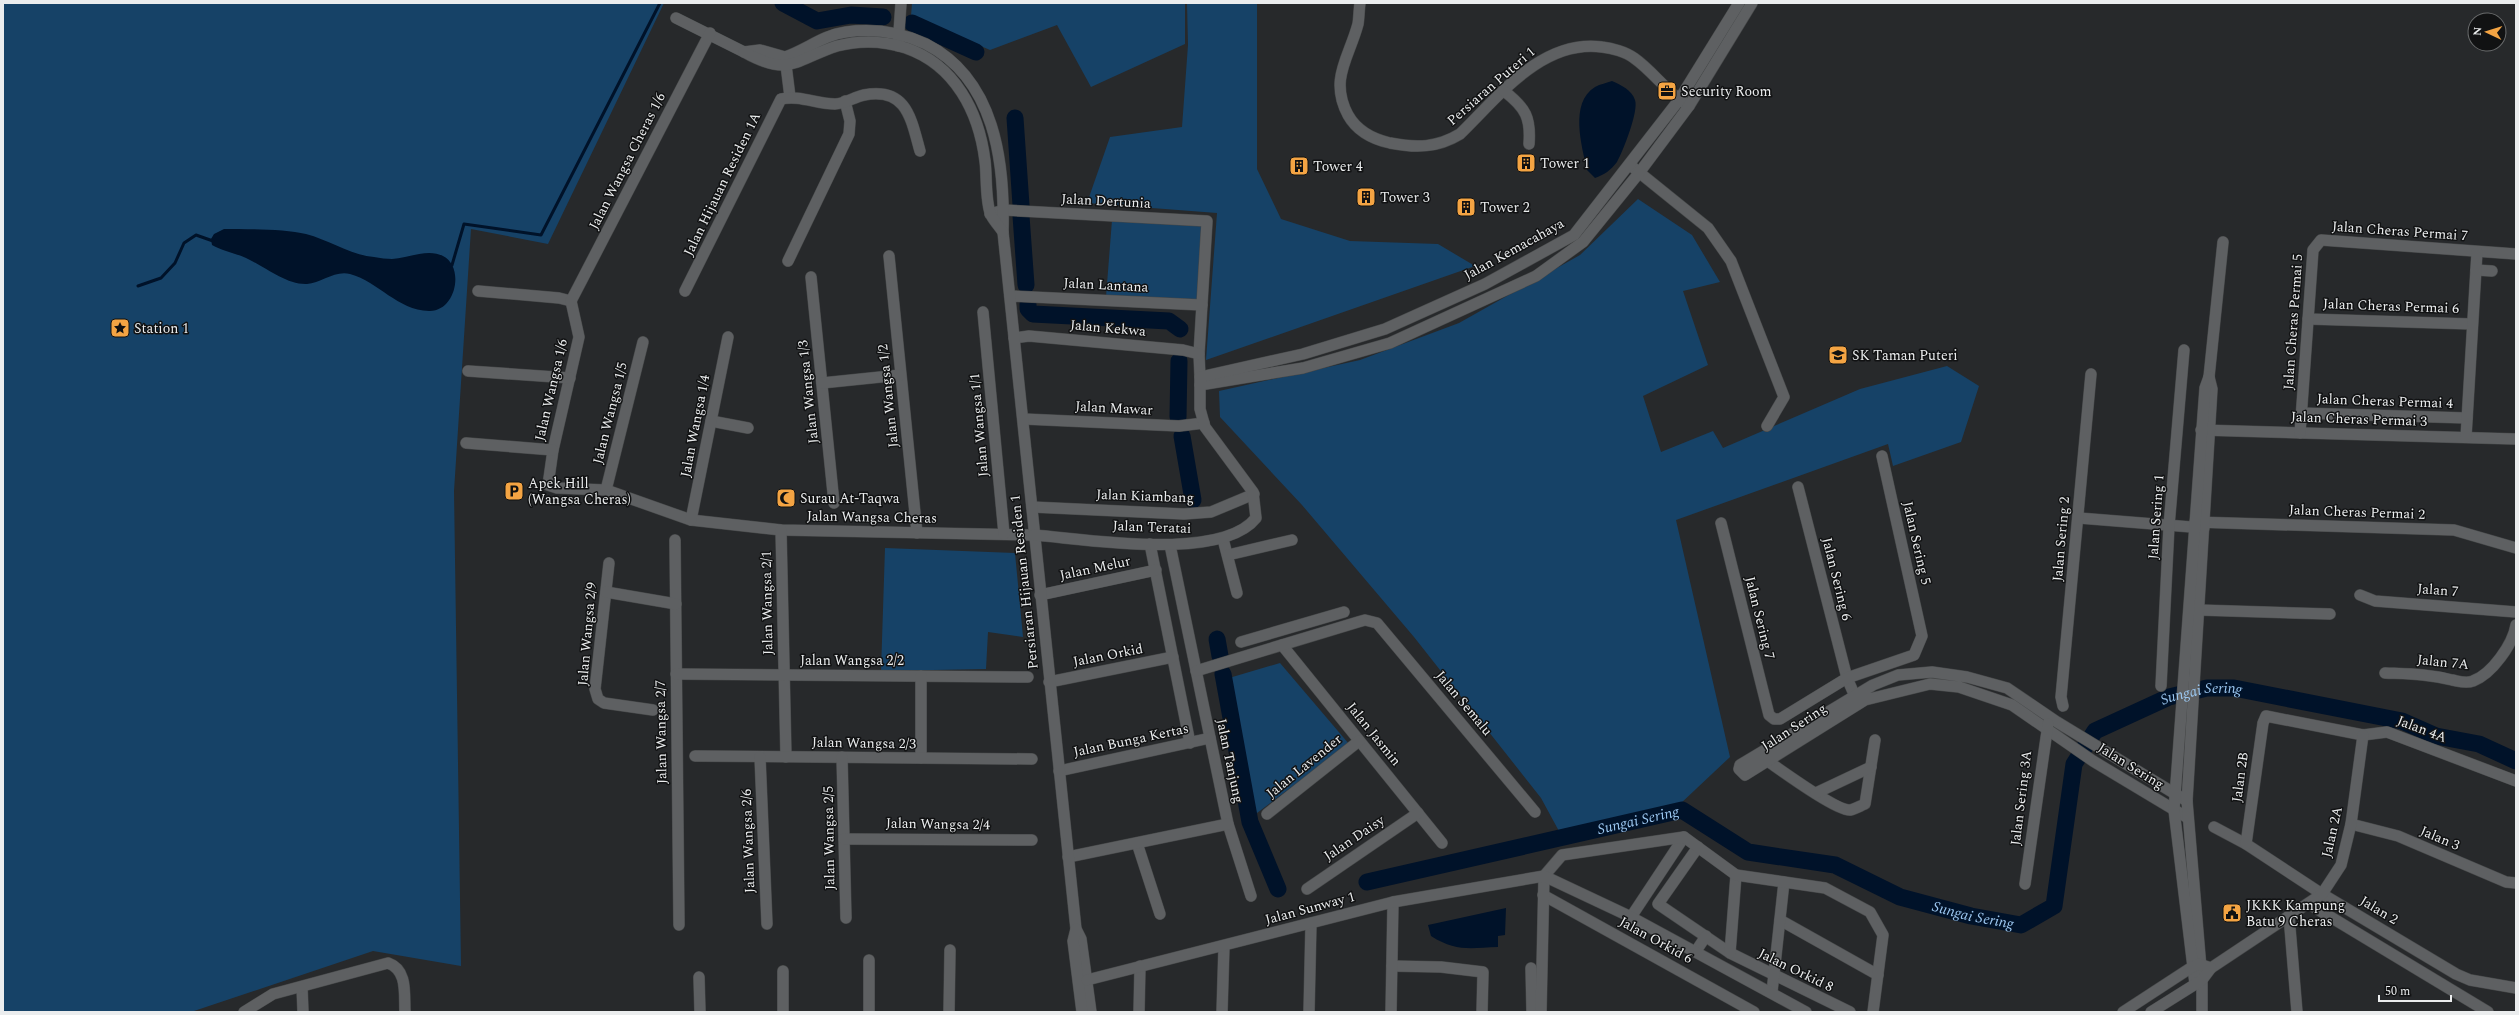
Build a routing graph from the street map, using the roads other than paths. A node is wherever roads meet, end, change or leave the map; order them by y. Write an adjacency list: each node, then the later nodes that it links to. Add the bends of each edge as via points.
1 (901, 3): 7 (street)
2 (1370, 3): 5 (street)
3 (1739, 3): 13 (street, Jalan Kemacahaya)
4 (1752, 3): 15 (street, Jalan Kemacahaya)
5 (1360, 5): 11 (street, Persiaran Puteri 1, via 1358,24 1343,63 1339,85 1343,106 1353,124 1364,133 1402,145 1428,147 1445,143 1460,134)
6 (676, 18): 8 (street)
7 (899, 32): 9 (street); 10 (street, Persiaran Hijauan Residen 1, via 840,33 823,38); 16 (street, Persiaran Hijauan Residen 1, via 937,49 960,66 970,79)
8 (710, 33): 10 (street, via 744,52 775,65); 37 (street, Jalan Wangsa Cheras 1/6)
9 (898, 46): 10 (street, via 859,42 837,46 803,62); 17 (street, via 932,62 950,77 959,87)
10 (785, 61): 12 (street)
11 (1504, 91): 13 (street, Persiaran Puteri 1, via 1538,62 1567,48 1589,45 1610,48 1634,58); 18 (street, via 1527,114 1530,127)
12 (790, 97): 14 (street, via 836,104); 34 (street, Jalan Hijauan Residen 1A, via 780,99)
13 (1679, 100): 15 (street, Persiaran Puteri 1); 20 (street, Jalan Kemacahaya)
14 (845, 101): 19 (street, via 878,93 895,98 907,110); 30 (street, via 850,121 849,134)
15 (1689, 106): 21 (street, Jalan Kemacahaya)
16 (990, 118): 17 (street); 22 (street, Persiaran Hijauan Residen 1)
17 (977, 122): 23 (street, via 985,162)
18 (1529, 144)
19 (920, 151)
20 (1630, 166): 21 (street); 51 (street, Jalan Kemacahaya, via 1574,234 1485,284 1385,329)
21 (1639, 173): 51 (street, Jalan Kemacahaya, via 1583,242 1536,276 1390,343 1303,368); 58 (street, via 1708,228 1731,261 1784,397)
22 (1004, 210): 23 (street, Jalan Dertunia); 24 (street, Persiaran Hijauan Residen 1); 38 (street, Jalan Dertunia, via 1207,221)
23 (990, 214): 24 (street, Persiaran Hijauan Residen 1)
24 (1003, 232): 36 (street, Persiaran Hijauan Residen 1)
25 (2321, 240): 27 (street, Jalan Cheras Permai 7); 40 (street, Jalan Cheras Permai 5, via 2313,250)
26 (2223, 242): 60 (street, via 2209,377 2204,388)
27 (2477, 252): 28 (street, Jalan Cheras Permai 7); 31 (street)
28 (2516, 254)
29 (889, 256): 49 (street, Jalan Wangsa 1/2)
30 (788, 261)
31 (2476, 270): 32 (street); 41 (street)
32 (2492, 271)
33 (811, 277): 52 (street, Jalan Wangsa 1/3)
34 (685, 291)
35 (478, 292): 37 (street)
36 (1010, 296): 38 (street, Jalan Lantana); 43 (street, Persiaran Hijauan Residen 1)
37 (571, 301): 50 (street, Jalan Wangsa 1/6, via 579,337)
38 (1202, 305): 46 (street)
39 (983, 312): 80 (street, Jalan Wangsa 1/1)
40 (2308, 319): 41 (street, Jalan Cheras Permai 6); 53 (street, Jalan Cheras Permai 5)
41 (2472, 324): 54 (street)
42 (728, 337): 56 (street, Jalan Wangsa 1/4)
43 (1014, 338): 46 (street, Jalan Kekwa, via 1029,336 1183,350); 55 (street, Persiaran Hijauan Residen 1)
44 (643, 342): 69 (street, Jalan Wangsa 1/5)
45 (2184, 350): 77 (street, Jalan Sering 1)
46 (1199, 354): 51 (street)
47 (468, 371): 50 (street)
48 (2091, 374): 73 (street, Jalan Sering 2)
49 (900, 375): 52 (street); 79 (street, Jalan Wangsa 1/2)
50 (570, 378): 65 (street, Jalan Wangsa 1/6)
51 (1200, 381): 57 (street, via 1200,409)
52 (822, 383): 71 (street, Jalan Wangsa 1/3)
53 (2301, 413): 54 (street, Jalan Cheras Permai 4); 61 (street, Jalan Cheras Permai 5)
54 (2467, 418): 62 (street)
55 (1024, 419): 57 (street, Jalan Mawar, via 1179,426); 72 (street, Persiaran Hijauan Residen 1)
56 (711, 421): 59 (street); 74 (street, Jalan Wangsa 1/4)
57 (1204, 423): 70 (street)
58 (1767, 426)
59 (748, 428)
60 (2206, 430): 61 (street, Jalan Cheras Permai 3); 76 (street)
61 (2300, 433): 62 (street, Jalan Cheras Permai 3)
62 (2466, 437): 63 (street, Jalan Cheras Permai 3)
63 (2516, 438)
64 (466, 443): 65 (street)
65 (553, 450): 67 (street, Jalan Wangsa 1/6)
66 (1882, 456): 110 (street, Jalan Sering 5, via 1922,636 1914,655)
67 (548, 486): 69 (street, Jalan Wangsa Cheras)
68 (1798, 487): 110 (street, Jalan Sering 6)
69 (606, 490): 74 (street, Jalan Wangsa Cheras)
70 (1254, 494): 72 (street, Jalan Kiambang, via 1211,512 1184,514); 82 (street, Jalan Teratai, via 1256,518 1240,533)
71 (834, 503)
72 (1032, 507): 81 (street, Persiaran Hijauan Residen 1)
73 (2079, 518): 77 (street, Jalan Cheras Permai 2); 114 (street, Jalan Sering 2, via 2061,697)
74 (691, 520): 78 (street, Jalan Wangsa Cheras)
75 (1721, 523): 110 (street, Jalan Sering 7, via 1769,715 1774,719 1780,719)
76 (2199, 525): 77 (street, Jalan Cheras Permai 2); 87 (street, Jalan Cheras Permai 2, via 2454,530); 96 (street); 134 (street, via 2183,669)
77 (2169, 526): 112 (street, Jalan Sering 1)
78 (781, 530): 79 (street, Jalan Wangsa Cheras); 107 (street, Jalan Wangsa 2/1)
79 (917, 534): 80 (street, Jalan Wangsa Cheras)
80 (1004, 534): 81 (street, Jalan Wangsa Cheras)
81 (1034, 535): 85 (street, Jalan Teratai); 93 (street, Persiaran Hijauan Residen 1)
82 (1223, 539): 86 (street, Jalan Teratai); 88 (street)
83 (675, 540): 95 (street, Jalan Wangsa 2/7)
84 (1292, 540): 88 (street)
85 (1150, 544): 86 (street, Jalan Teratai); 90 (street)
86 (1170, 545): 104 (street, Jalan Tanjung)
87 (2516, 548)
88 (1228, 555): 92 (street)
89 (609, 563): 91 (street, Jalan Wangsa 2/9)
90 (1156, 570): 93 (street, Jalan Melur); 103 (street)
91 (606, 592): 95 (street); 115 (street, Jalan Wangsa 2/9, via 595,689 598,699 604,703)
92 (1237, 593)
93 (1040, 595): 111 (street, Persiaran Hijauan Residen 1)
94 (2360, 596): 98 (street, Jalan 7, via 2375,601)
95 (676, 604): 106 (street, Jalan Wangsa 2/7)
96 (2199, 610): 99 (street); 135 (street)
97 (1344, 612): 101 (street)
98 (2516, 612)
99 (2330, 614)
100 (2516, 625): 105 (street, Jalan 7A, via 2506,651 2485,673 2472,682 2431,674)
101 (1241, 642)
102 (1282, 644): 104 (street); 122 (street, Jalan Jasmin); 137 (street, Jalan Semalu, via 1365,620 1377,623)
103 (1173, 657): 111 (street, Jalan Orkid); 123 (street)
104 (1196, 671): 120 (street, Jalan Tanjung)
105 (2385, 673)
106 (676, 674): 107 (street, Jalan Wangsa 2/2); 169 (street, Jalan Wangsa 2/7)
107 (784, 675): 108 (street, Jalan Wangsa 2/2); 126 (street, Jalan Wangsa 2/1)
108 (921, 676): 109 (street, Jalan Wangsa 2/2); 128 (street)
109 (1028, 676)
110 (1847, 678): 113 (street, Jalan Sering 6)
111 (1049, 682): 131 (street, Persiaran Hijauan Residen 1)
112 (2161, 686)
113 (1856, 699): 117 (street, Jalan Sering, via 1898,675 1932,672 1967,677 2007,688); 118 (street, Jalan Sering, via 1930,684 1959,687 2012,705); 133 (street, Jalan Sering, via 1766,757)
114 (2063, 706)
115 (653, 710)
116 (2266, 716): 119 (street, Jalan 4A); 149 (street, Jalan 2B)
117 (2054, 720): 118 (street, Jalan Sering 3A); 134 (street, Jalan Sering)
118 (2048, 730): 136 (street, Jalan Sering, via 2093,761); 155 (street, Jalan Sering 3A)
119 (2362, 735): 132 (street, Jalan 4A, via 2387,732); 142 (street, Jalan 2A)
120 (1210, 738): 123 (street, Jalan Bunga Kertas); 141 (street, Jalan Tanjung)
121 (1875, 740): 130 (street)
122 (1359, 741): 138 (street, Jalan Jasmin); 139 (street, Jalan Lavender)
123 (1190, 742): 131 (street, Jalan Bunga Kertas)
124 (695, 756): 125 (street, Jalan Wangsa 2/3)
125 (760, 757): 126 (street, Jalan Wangsa 2/3); 170 (street, Jalan Wangsa 2/6)
126 (786, 757): 127 (street, Jalan Wangsa 2/3)
127 (842, 757): 128 (street, Jalan Wangsa 2/3); 145 (street, Jalan Wangsa 2/5)
128 (921, 758): 129 (street, Jalan Wangsa 2/3)
129 (1032, 759)
130 (1871, 768): 133 (street); 133 (street, via 1865,804 1849,810 1838,807)
131 (1059, 771): 151 (street, Persiaran Hijauan Residen 1)
132 (2516, 782)
133 (1816, 793)
134 (2176, 794): 135 (street, Jalan Sering); 136 (street)
135 (2188, 801): 140 (street)
136 (2174, 810): 140 (street, Jalan Sering); 179 (street)
137 (1535, 812)
138 (1418, 813): 148 (street, Jalan Jasmin); 157 (street, Jalan Daisy)
139 (1267, 814)
140 (2188, 818): 179 (street)
141 (1228, 824): 147 (street, Jalan Tanjung); 160 (street)
142 (2351, 824): 156 (street, Jalan 3, via 2398,836); 158 (street, Jalan 2A, via 2341,865)
143 (2214, 827): 149 (street, Jalan 2)
144 (1684, 837): 150 (street); 153 (street, via 1562,855); 165 (street)
145 (844, 839): 146 (street, Jalan Wangsa 2/4); 166 (street, Jalan Wangsa 2/5)
146 (1032, 840)
147 (1137, 843): 151 (street, Jalan Tanjung); 163 (street)
148 (1442, 843)
149 (2246, 844): 158 (street, Jalan 2)
150 (1698, 847): 152 (street); 171 (street, Jalan Orkid 8, via 1658,904)
151 (1068, 857): 180 (street, Persiaran Hijauan Residen 1, via 1076,929 1081,939)
152 (1736, 875): 154 (street); 175 (street)
153 (1544, 876): 159 (street); 161 (street, Jalan Sunway 1); 165 (street)
154 (1784, 882): 167 (street); 184 (street, via 1825,888 1870,912 1883,935)
155 (2026, 884)
156 (2516, 884)
157 (1307, 889)
158 (2322, 894): 162 (street, Jalan 2A); 191 (street, Jalan 2, via 2456,974 2470,980)
159 (1543, 895): 210 (street); 211 (street, Jalan Orkid 6)
160 (1251, 896)
161 (1393, 902): 168 (street, Jalan Sunway 1); 178 (street)
162 (2309, 904): 164 (street, Jalan 2A); 219 (street)
163 (1160, 914)
164 (2289, 916): 182 (street, Jalan 2A); 218 (street)
165 (1631, 917): 174 (street)
166 (846, 918)
167 (1780, 920): 184 (street); 187 (street)
168 (1311, 923): 172 (street, Jalan Sunway 1); 206 (street)
169 (678, 924)
170 (767, 924)
171 (1706, 936): 174 (street); 175 (street, Jalan Orkid 8)
172 (1224, 946): 177 (street, Jalan Sunway 1); 205 (street)
173 (950, 950): 201 (street)
174 (1696, 951): 193 (street)
175 (1730, 953): 187 (street, Jalan Orkid 8)
176 (869, 960): 200 (street)
177 (1140, 966): 185 (street, Jalan Sunway 1); 204 (street)
178 (1392, 966): 207 (street); 208 (street, via 1440,967 1482,972)
179 (2196, 966): 182 (street); 189 (street); 215 (street)
180 (1081, 968): 185 (street); 188 (street, Persiaran Hijauan Residen 1); 192 (street, Persiaran Hijauan Residen 1)
181 (1531, 968): 209 (street)
182 (2210, 968): 189 (street)
183 (783, 971): 199 (street)
184 (1878, 975): 214 (street)
185 (1100, 976): 188 (street, Jalan Sunway 1); 194 (street)
186 (699, 977): 198 (street)
187 (1774, 977): 193 (street); 213 (street, Jalan Orkid 8)
188 (1087, 980): 192 (street); 194 (street, Persiaran Hijauan Residen 1)
189 (2198, 982): 216 (street); 217 (street, via 2202,996)
190 (302, 986): 195 (street, via 273,994); 196 (street); 197 (street, via 388,963 396,966 402,974)
191 (2516, 988)
192 (1079, 990): 202 (street, Persiaran Hijauan Residen 1)
193 (1772, 992): 212 (street)
194 (1089, 996): 203 (street, Persiaran Hijauan Residen 1)
195 (244, 1012)
196 (303, 1012)
197 (405, 1012)
198 (700, 1012)
199 (783, 1012)
200 (869, 1012)
201 (949, 1012)
202 (1082, 1012)
203 (1091, 1012)
204 (1138, 1012)
205 (1222, 1012)
206 (1309, 1012)
207 (1391, 1012)
208 (1482, 1012)
209 (1532, 1012)
210 (1541, 1012)
211 (1754, 1012)
212 (1806, 1012)
213 (1850, 1012)
214 (1873, 1012)
215 (2123, 1012)
216 (2151, 1012)
217 (2202, 1012)
218 (2297, 1012)
219 (2488, 1012)

